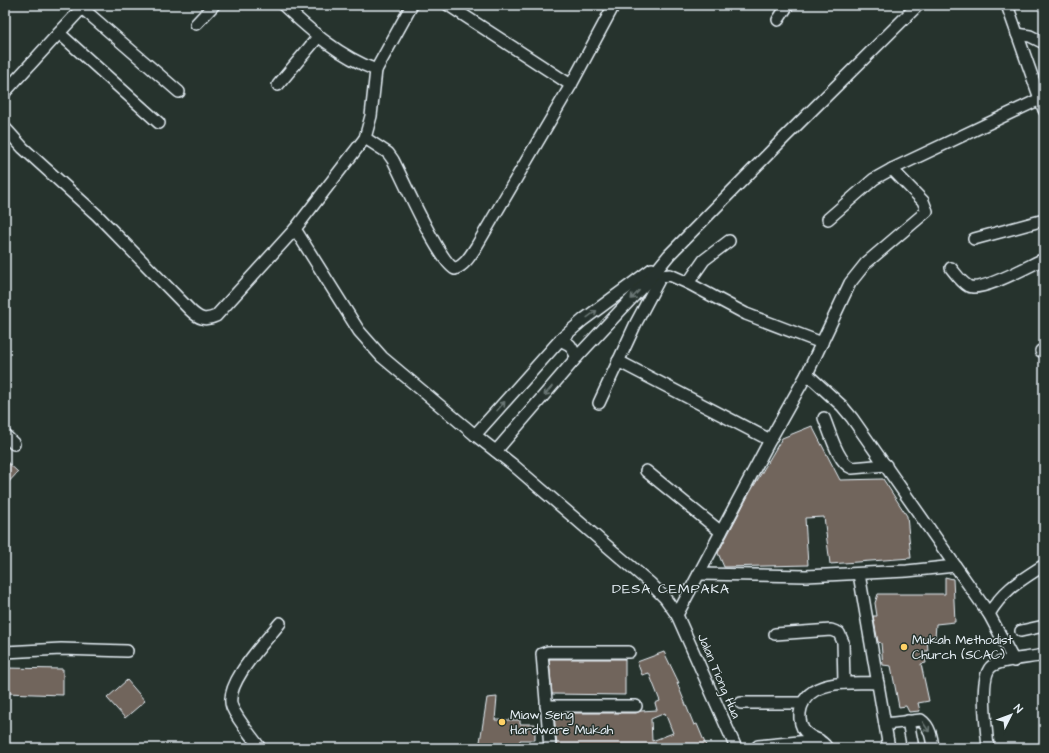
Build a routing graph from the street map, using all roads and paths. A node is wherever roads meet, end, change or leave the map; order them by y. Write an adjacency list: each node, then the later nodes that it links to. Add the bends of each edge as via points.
1 (214, 5): 11 (street)
2 (283, 5): 14 (street)
3 (412, 5): 16 (street)
4 (448, 5): 18 (street)
5 (614, 5): 18 (street)
6 (788, 5): 10 (street)
7 (918, 5): 32 (street)
8 (1007, 5): 13 (street)
9 (83, 6): 12 (street); 20 (street)
10 (778, 20)
11 (196, 24)
12 (59, 33): 19 (street); 23 (street)
13 (1017, 34): 15 (street, via 1030,36); 21 (street)
14 (318, 37): 16 (street, via 345,57); 17 (street)
15 (1044, 43)
16 (376, 70): 25 (street, via 371,116)
17 (278, 85)
18 (571, 85): 25 (street, via 471,254 462,266 455,269 450,267 438,248 393,160 388,153)
19 (5, 92)
20 (179, 92)
21 (1040, 99): 22 (street); 26 (street)
22 (1044, 110)
23 (159, 123)
24 (5, 128): 29 (street, via 201,318 207,320 216,316)
25 (365, 138): 29 (street)
26 (892, 168): 27 (street, via 874,179); 37 (street, via 923,201 927,211 857,273)
27 (828, 219)
28 (1044, 220): 30 (street)
29 (295, 229): 44 (street, Jalan Tiong Hua, via 368,343)
30 (974, 239)
31 (729, 241): 35 (street, via 704,260)
32 (669, 255): 36 (street, one-way to 32); 38 (street, one-way to 38)
33 (1044, 259): 34 (street, via 976,287 964,283)
34 (951, 268)
35 (688, 283): 37 (street, via 746,314); 39 (street, via 670,275 660,276)
36 (560, 340): 38 (street, via 570,345); 44 (street, one-way to 36)
37 (822, 343): 40 (street)
38 (577, 357): 47 (street, one-way to 47)
39 (618, 362): 41 (street); 45 (street)
40 (807, 374): 45 (street); 48 (street, via 842,406)
41 (599, 404)
42 (824, 418): 48 (street, via 836,448 848,466 852,468)
43 (5, 435): 46 (street)
44 (475, 435): 47 (street, Jalan Tiong Hua)
45 (770, 440): 50 (street)
46 (14, 444)
47 (496, 451): 56 (street, Jalan Tiong Hua, via 658,590)
48 (886, 465): 52 (street)
49 (646, 471): 50 (street)
50 (721, 532): 53 (street)
51 (1044, 565): 55 (street, via 1009,588)
52 (955, 566): 54 (street); 55 (street)
53 (699, 574): 54 (street); 56 (street)
54 (859, 574): 67 (street)
55 (989, 614): 65 (street)
56 (678, 615): 78 (street, Jalan Tiong Hua)
57 (280, 623): 75 (street, via 236,679 232,695 232,706)
58 (1044, 626): 59 (street)
59 (1021, 631)
60 (775, 634): 66 (street, via 831,630 839,633 843,642)
61 (127, 651): 62 (street, via 61,649)
62 (5, 652)
63 (629, 652): 70 (street, via 544,653 541,659)
64 (1044, 655): 65 (street)
65 (1014, 661): 82 (street, via 992,666 985,676)
66 (844, 683): 67 (street); 69 (street, via 821,688)
67 (878, 683): 73 (street)
68 (741, 703): 69 (street)
69 (803, 703): 74 (street, via 800,714 804,730)
70 (546, 706): 71 (street); 77 (street)
71 (636, 706)
72 (908, 721): 73 (street); 80 (street); 81 (street, one-way to 81, via 924,722 931,734)
73 (885, 724): 79 (street)
74 (823, 744): 76 (street)
75 (255, 746)
76 (758, 746)
77 (550, 748)
78 (736, 748)
79 (889, 748)
80 (913, 748)
81 (933, 748)
82 (988, 748)

